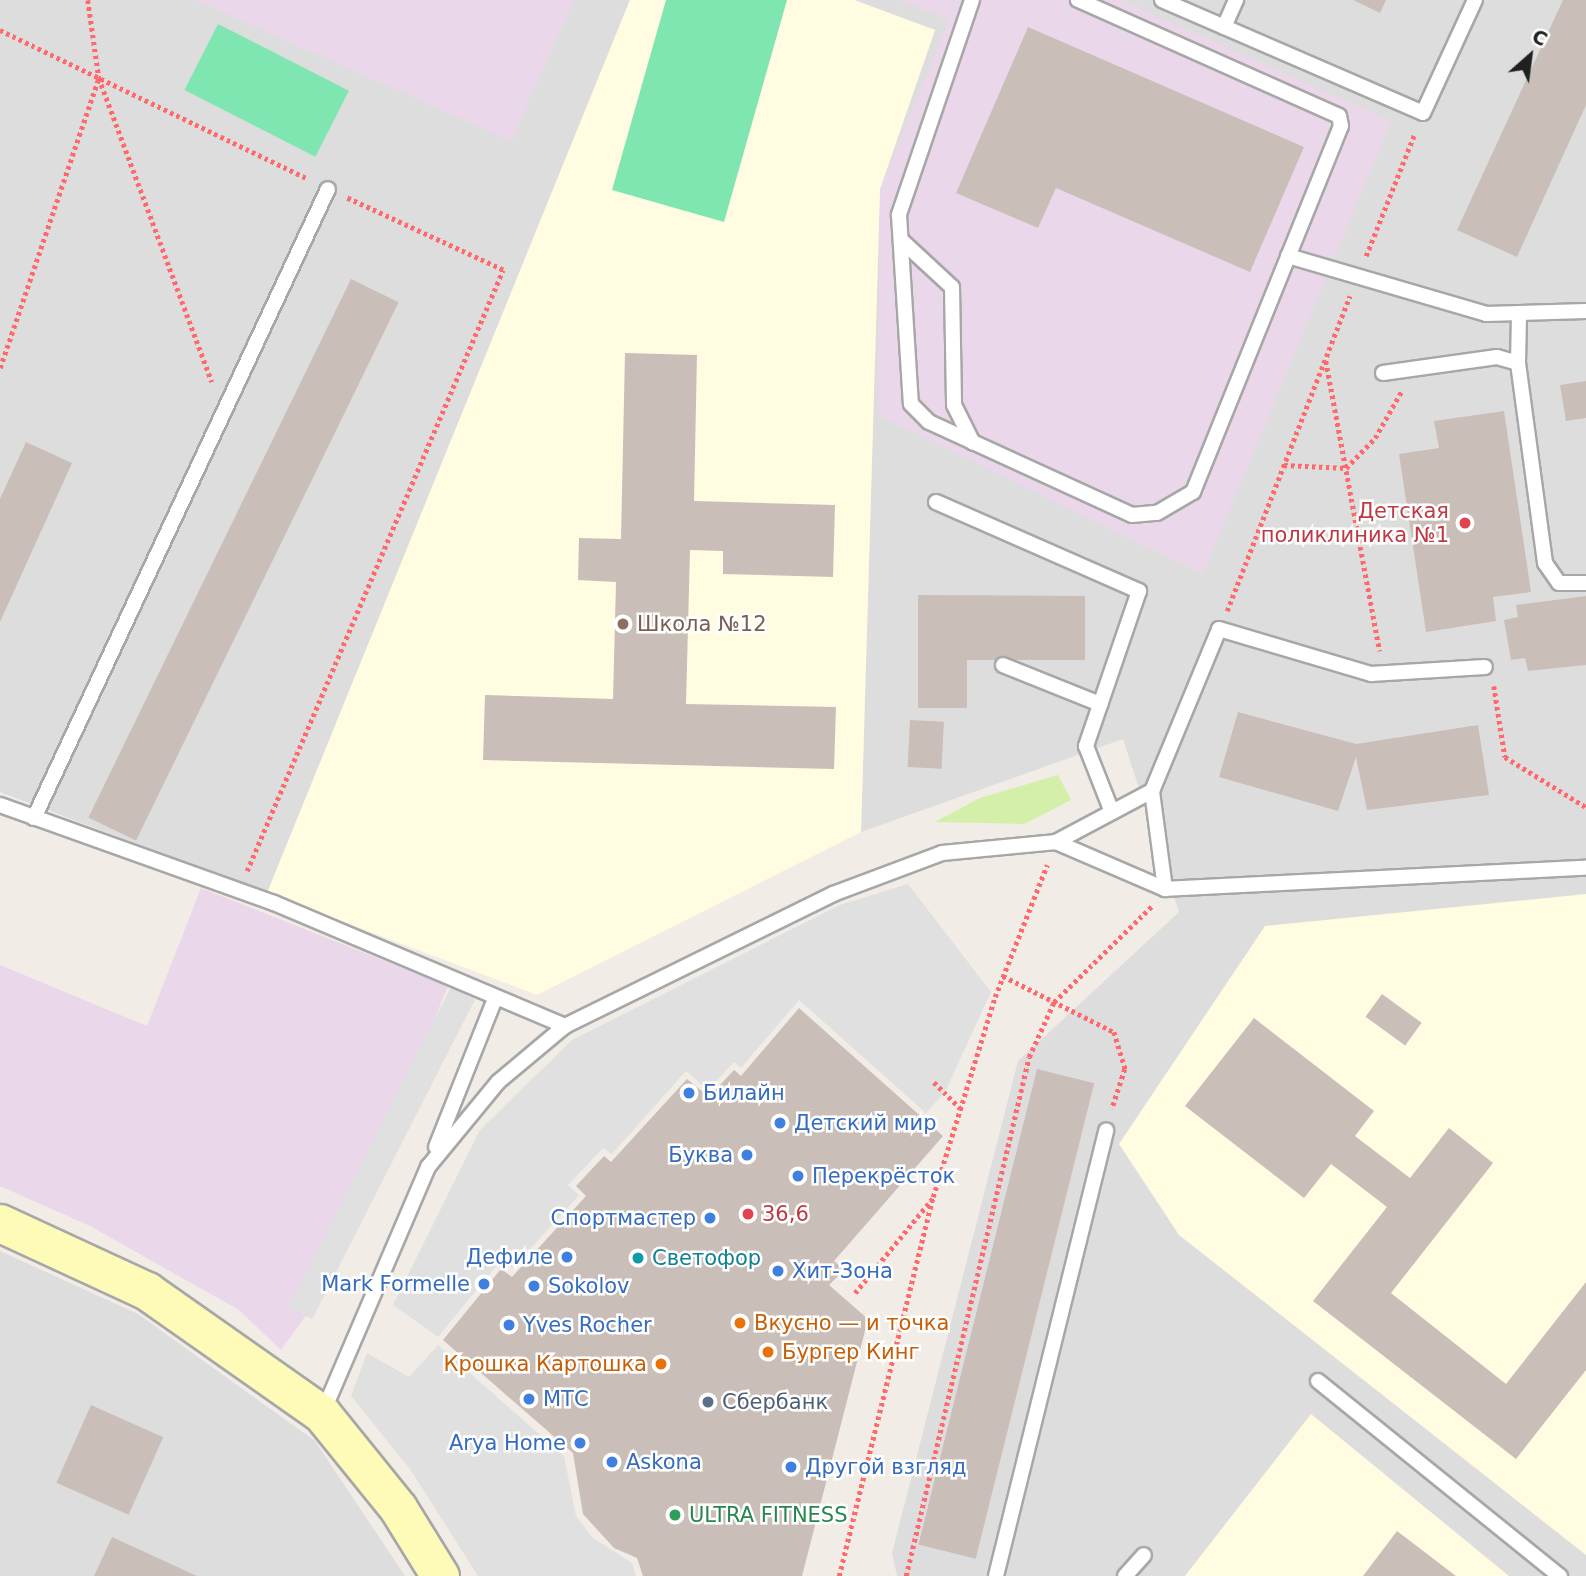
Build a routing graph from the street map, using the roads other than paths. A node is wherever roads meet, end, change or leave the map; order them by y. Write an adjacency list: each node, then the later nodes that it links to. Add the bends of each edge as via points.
1 (972, 0): 8 (lane, via 899,215)
2 (1078, 0): 9 (lane, via 1339,116 1341,126)
3 (1162, 0): 6 (lane)
4 (1236, 0): 6 (lane)
5 (1475, 0): 6 (lane, via 1423,113)
6 (1224, 27)
7 (328, 189): 23 (lane)
8 (901, 240): 14 (lane, via 953,287 954,405); 14 (lane, via 911,404 929,422)
9 (1288, 256): 11 (lane, via 1357,281 1486,314); 14 (lane, via 1183,503 1132,515)
10 (1586, 311): 11 (lane)
11 (1519, 314): 12 (lane)
12 (1518, 363): 13 (lane, via 1497,357); 16 (lane, via 1545,563 1559,583)
13 (1383, 373)
14 (972, 443)
15 (936, 502): 19 (lane, via 1139,591)
16 (1586, 583)
17 (1003, 665): 19 (lane)
18 (1485, 667): 20 (lane, via 1384,673 1219,629)
19 (1100, 704): 22 (lane, via 1086,746)
20 (1152, 791): 22 (lane); 26 (lane)
21 (0, 806): 23 (lane)
22 (1112, 812): 24 (lane)
23 (34, 818): 27 (lane, via 238,891)
24 (1056, 842): 26 (lane); 28 (lane, via 942,853 833,894)
25 (1586, 868): 26 (lane)
26 (1165, 889)
27 (495, 999): 28 (lane); 30 (lane)
28 (565, 1026): 30 (lane, via 498,1082)
29 (1106, 1130): 36 (lane)
30 (428, 1167): 33 (lane)
31 (0, 1223): 33 (street, via 147,1291)
32 (1318, 1381): 38 (lane)
33 (322, 1414): 35 (street, via 398,1508)
34 (1144, 1555): 37 (lane)
35 (440, 1576)
36 (996, 1576)
37 (1125, 1576)
38 (1560, 1576)

